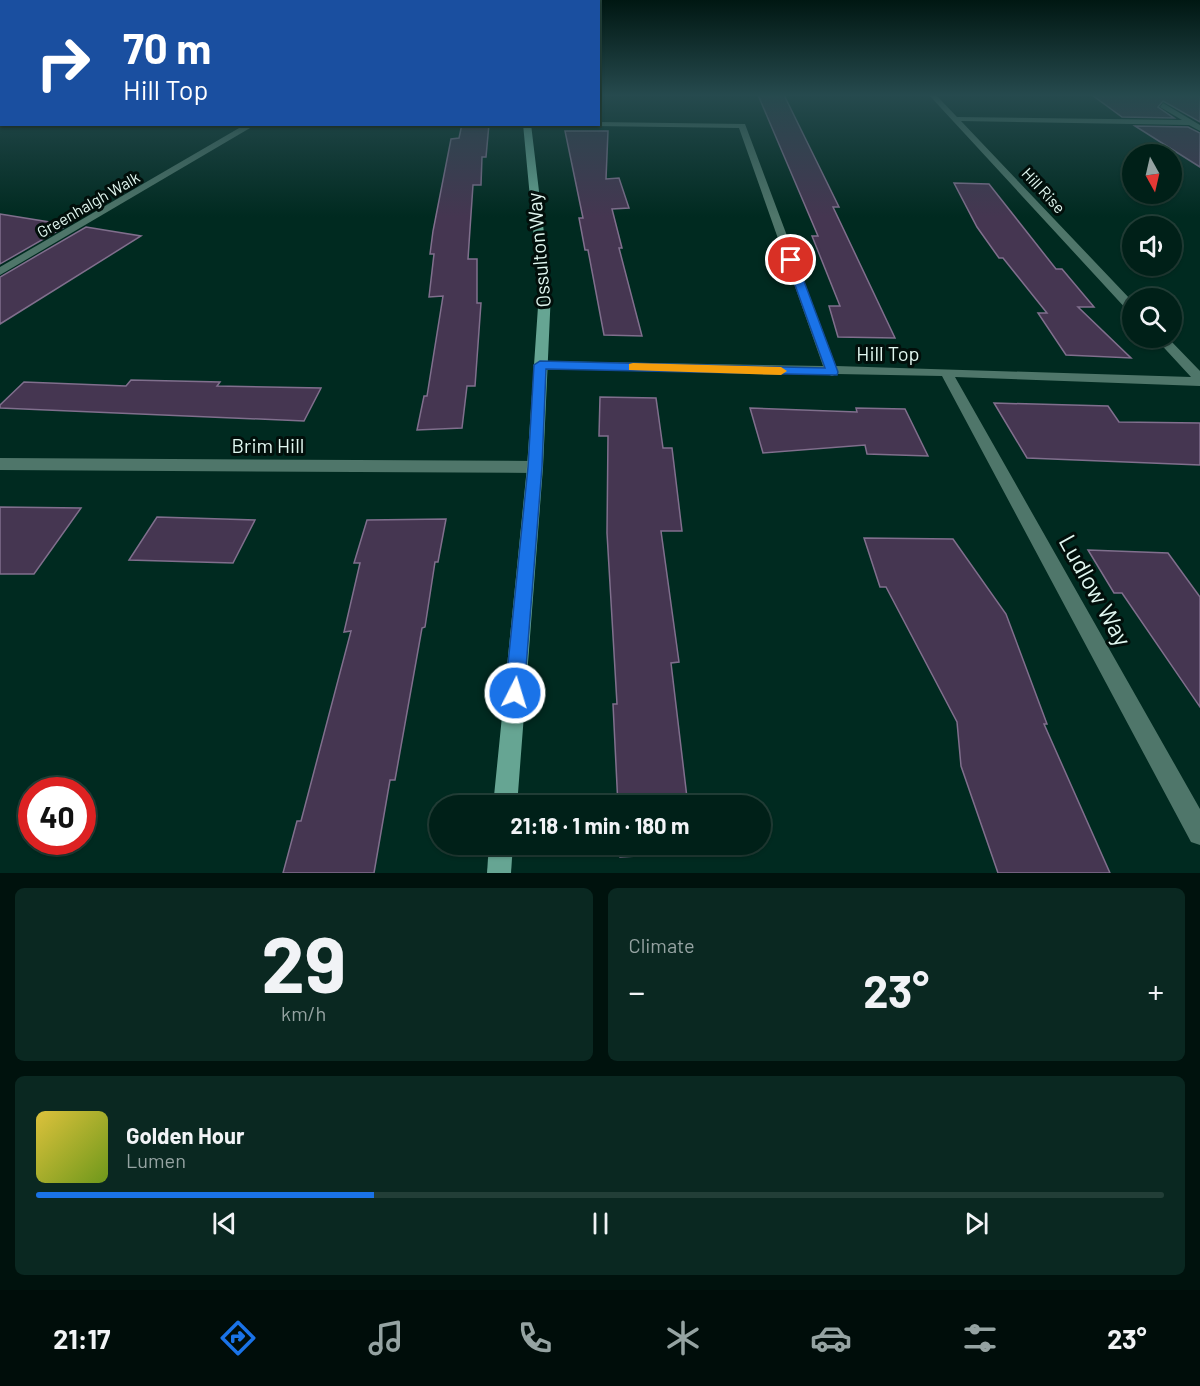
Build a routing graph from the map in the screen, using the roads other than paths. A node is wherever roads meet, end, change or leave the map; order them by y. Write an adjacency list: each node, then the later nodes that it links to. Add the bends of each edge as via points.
1 (233, 136): 5 (street, Greenhalgh Walk)
2 (528, 136): 8 (street, Ossulton Way, via 545,292)
3 (746, 136): 9 (street)
4 (970, 136): 6 (street, Hill Rise)
5 (0, 272)
6 (1122, 297)
7 (1170, 348): 11 (street)
8 (540, 365): 9 (street, Hill Top); 13 (street, Ossulton Way)
9 (832, 372): 10 (street, Hill Top)
10 (946, 372): 11 (street, Hill Top); 15 (street, Ludlow Way)
11 (1200, 380)
12 (0, 464): 13 (street, Brim Hill)
13 (535, 467): 14 (street, Ossulton Way)
14 (506, 795)
15 (1200, 833)
16 (500, 855): 17 (street)
17 (499, 873)

